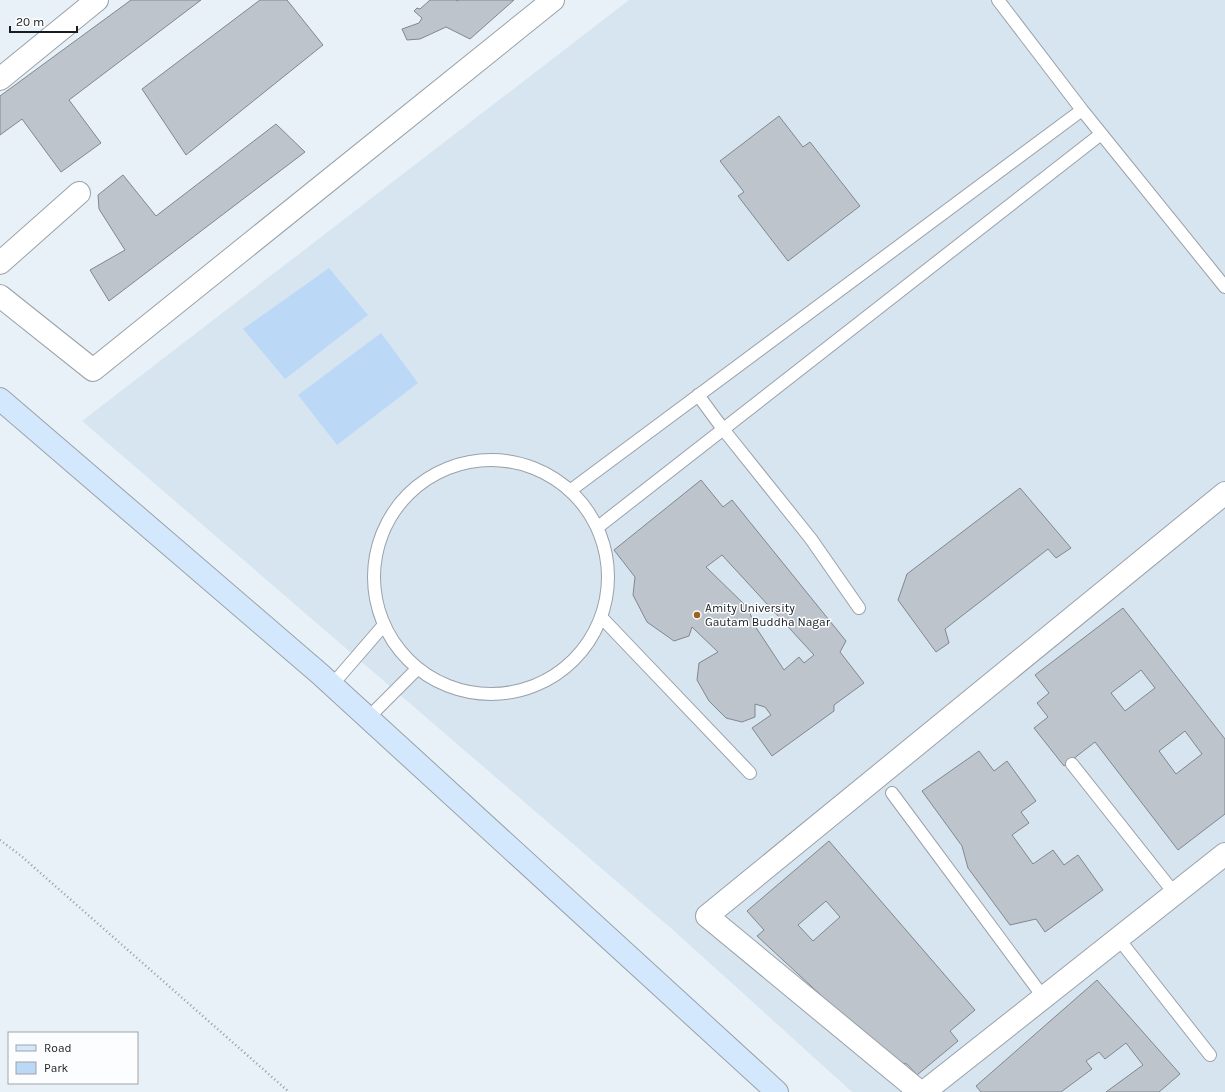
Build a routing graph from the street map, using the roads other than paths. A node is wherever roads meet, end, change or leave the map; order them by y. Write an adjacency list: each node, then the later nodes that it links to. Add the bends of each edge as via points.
1 (97, 0): 4 (street)
2 (553, 0): 10 (street, via 93,370)
3 (998, 0): 5 (lane)
4 (0, 79)
5 (1082, 110): 6 (lane); 11 (lane)
6 (1101, 134): 9 (lane); 13 (lane)
7 (78, 193): 8 (street)
8 (0, 263)
9 (1225, 287)
10 (0, 296)
11 (698, 395): 13 (lane); 14 (lane)
12 (0, 399): 21 (street)
13 (723, 429): 16 (lane); 17 (lane, via 811,540)
14 (571, 490): 16 (lane); 19 (lane, via 532,466 486,458 441,469 404,496 379,535 372,581)
15 (1225, 493): 32 (street, via 707,916)
16 (598, 527): 18 (lane, via 609,572)
17 (858, 608)
18 (602, 618): 20 (lane, via 577,657 540,684 495,695 449,687); 24 (lane)
19 (383, 626): 20 (lane); 21 (lane)
20 (417, 669): 22 (lane)
21 (332, 685): 22 (street)
22 (368, 718): 31 (street)
23 (1072, 764): 27 (lane)
24 (750, 773)
25 (892, 793): 29 (lane)
26 (1225, 854): 27 (street)
27 (1175, 894): 28 (street)
28 (1118, 938): 29 (street); 30 (lane)
29 (1044, 998): 33 (street)
30 (1210, 1055)
31 (777, 1092)
32 (920, 1092)
33 (924, 1092)

